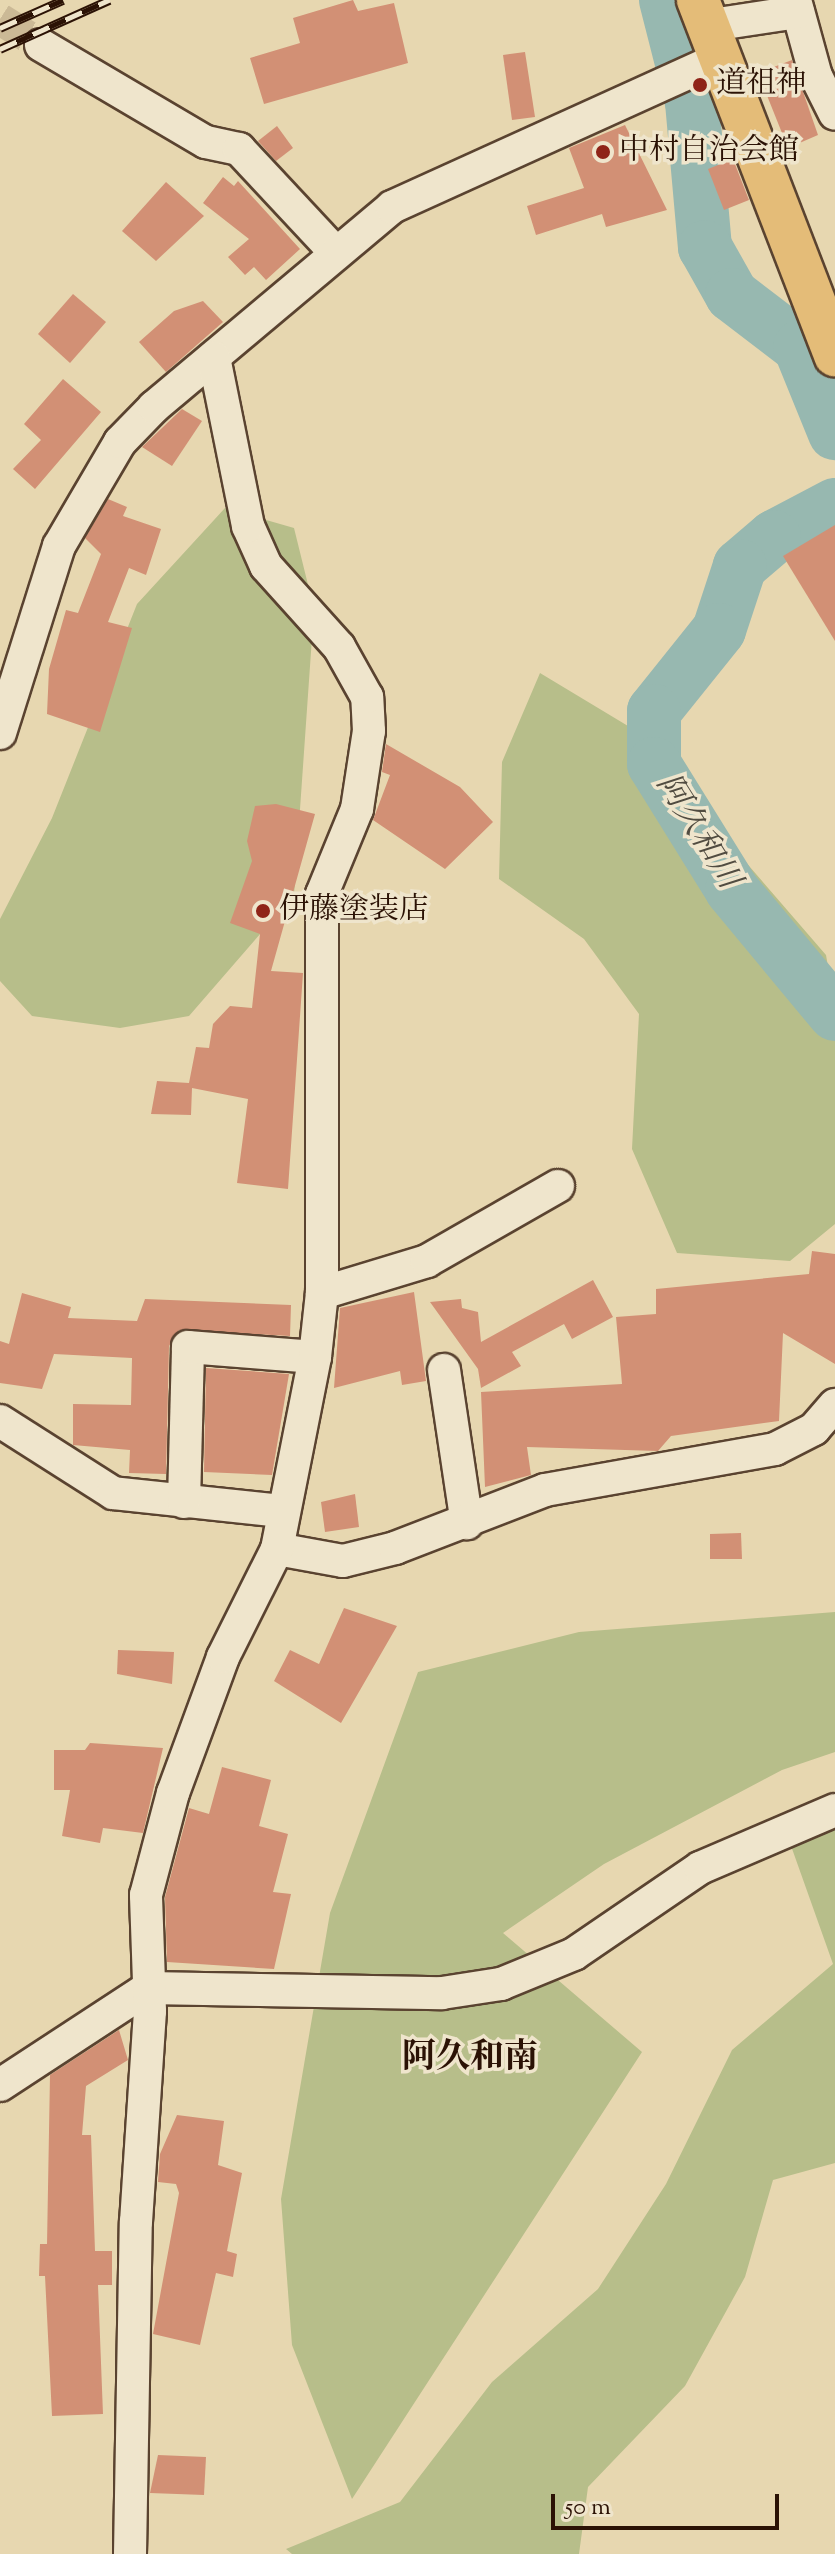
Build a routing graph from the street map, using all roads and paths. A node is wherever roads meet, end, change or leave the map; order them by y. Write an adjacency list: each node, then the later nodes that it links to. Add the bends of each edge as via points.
1 (797, 6): 2 (street); 4 (street)
2 (704, 39): 5 (street, via 668,82 445,178 392,207); 6 (main road)
3 (41, 45): 5 (street, via 206,142 239,149)
4 (835, 114)
5 (335, 252): 7 (street)
6 (835, 355)
7 (214, 357): 8 (street, via 137,424 92,484 35,610); 10 (street, via 248,526 266,566 339,647 367,697 357,809 322,894)
8 (0, 733)
9 (558, 1186): 10 (street, via 427,1261)
10 (322, 1293): 11 (street)
11 (315, 1357): 15 (street, via 188,1347); 16 (street)
12 (444, 1370): 17 (street)
13 (835, 1405): 17 (street, via 814,1429 775,1449 545,1490)
14 (0, 1421): 15 (street, via 113,1493)
15 (184, 1502): 16 (street)
16 (282, 1511): 18 (street)
17 (467, 1523): 18 (street, via 343,1561)
18 (277, 1549): 20 (street, via 249,1594 173,1793 146,1895)
19 (835, 1810): 20 (street, via 700,1868 574,1954 501,1984 442,1993)
20 (148, 1988): 21 (street); 22 (street)
21 (0, 2085)
22 (130, 2554)

